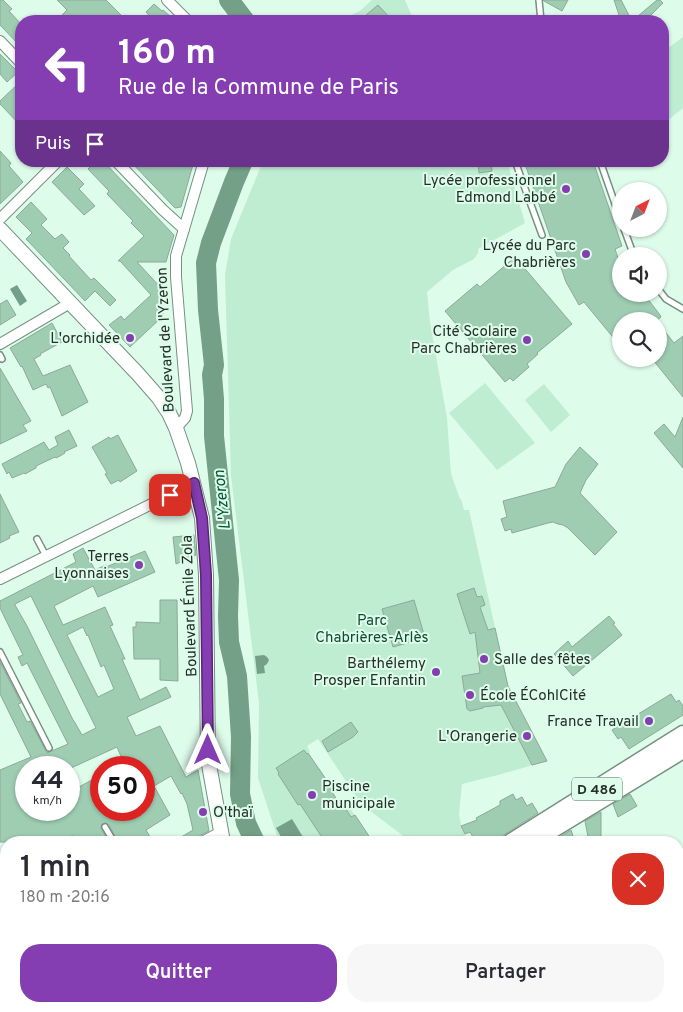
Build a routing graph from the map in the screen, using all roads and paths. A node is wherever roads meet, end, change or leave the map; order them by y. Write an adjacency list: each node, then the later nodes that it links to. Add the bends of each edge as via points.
1 (167, 0): 3 (street)
2 (539, 0): 4 (lane)
3 (182, 15)
4 (540, 15)
5 (0, 41): 6 (street)
6 (15, 57)
7 (52, 167): 13 (street)
8 (122, 167): 15 (street)
9 (202, 167): 15 (street, Boulevard de l'Yzeron)
10 (517, 167): 16 (lane)
11 (602, 167): 12 (lane)
12 (612, 195)
13 (0, 219)
14 (0, 229): 18 (main road, Boulevard Émile Zola)
15 (184, 229): 21 (street, Boulevard de l'Yzeron, via 176,256 176,277 186,410 185,418)
16 (542, 235)
17 (667, 299): 19 (lane)
18 (70, 302): 20 (street); 21 (main road, Boulevard Émile Zola, via 149,386)
19 (683, 309)
20 (0, 344)
21 (176, 428): 22 (main road, Boulevard Émile Zola)
22 (194, 483): 24 (street); 32 (main road, Boulevard Émile Zola, via 202,518 206,575 208,759)
23 (37, 539): 24 (lane)
24 (46, 557): 25 (street)
25 (0, 580)
26 (0, 652): 28 (lane)
27 (683, 734): 33 (main road, D 486)
28 (49, 748)
29 (683, 750): 34 (main road, D 486)
30 (105, 827): 31 (lane)
31 (110, 836)
32 (222, 836)
33 (521, 836)
34 (542, 836)

